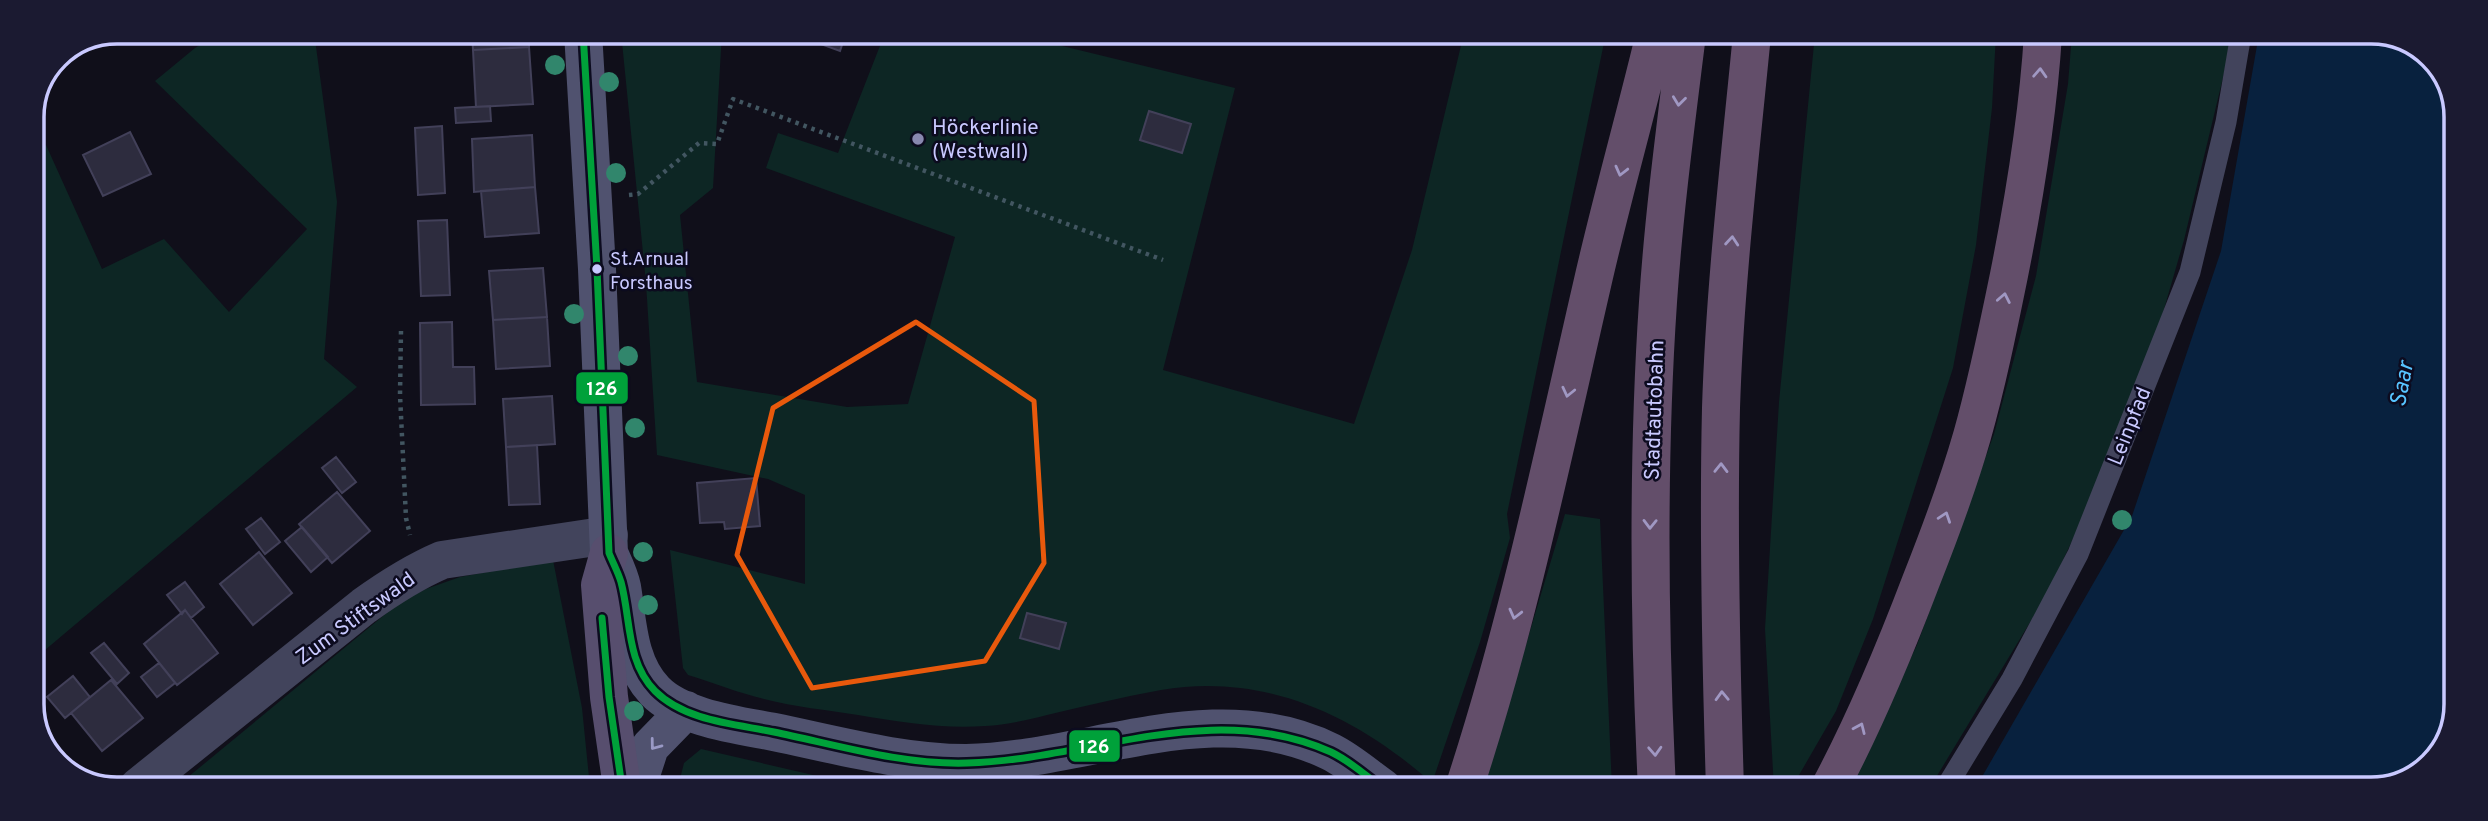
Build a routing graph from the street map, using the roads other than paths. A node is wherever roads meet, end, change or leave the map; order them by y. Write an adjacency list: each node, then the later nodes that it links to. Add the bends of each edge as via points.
1 (584, 44): 7 (street)
2 (1652, 44): 13 (highway, one-way to 13, via 1506,648)
3 (1686, 44): 14 (highway, Stadtautobahn, one-way to 14, via 1658,301 1653,408 1650,654)
4 (1751, 44): 15 (highway, one-way to 4, via 1721,407)
5 (2042, 44): 16 (highway, one-way to 5, via 1896,647 1972,436 2021,217)
6 (2239, 44): 17 (lane, Leinpfad, via 2190,272 2078,554 2012,679)
7 (609, 544): 8 (street, via 621,584 629,641 640,669 655,691); 9 (street, Zum Stiftswald, via 451,559 426,567 364,606); 10 (main road, via 600,585)
8 (687, 710): 11 (street, one-way to 11, via 650,747); 12 (street, via 866,751 967,763 1153,734 1257,730 1331,752)
9 (149, 777)
10 (621, 777)
11 (640, 777)
12 (1367, 777)
13 (1467, 777)
14 (1656, 777)
15 (1725, 777)
16 (1835, 777)
17 (1952, 777)

